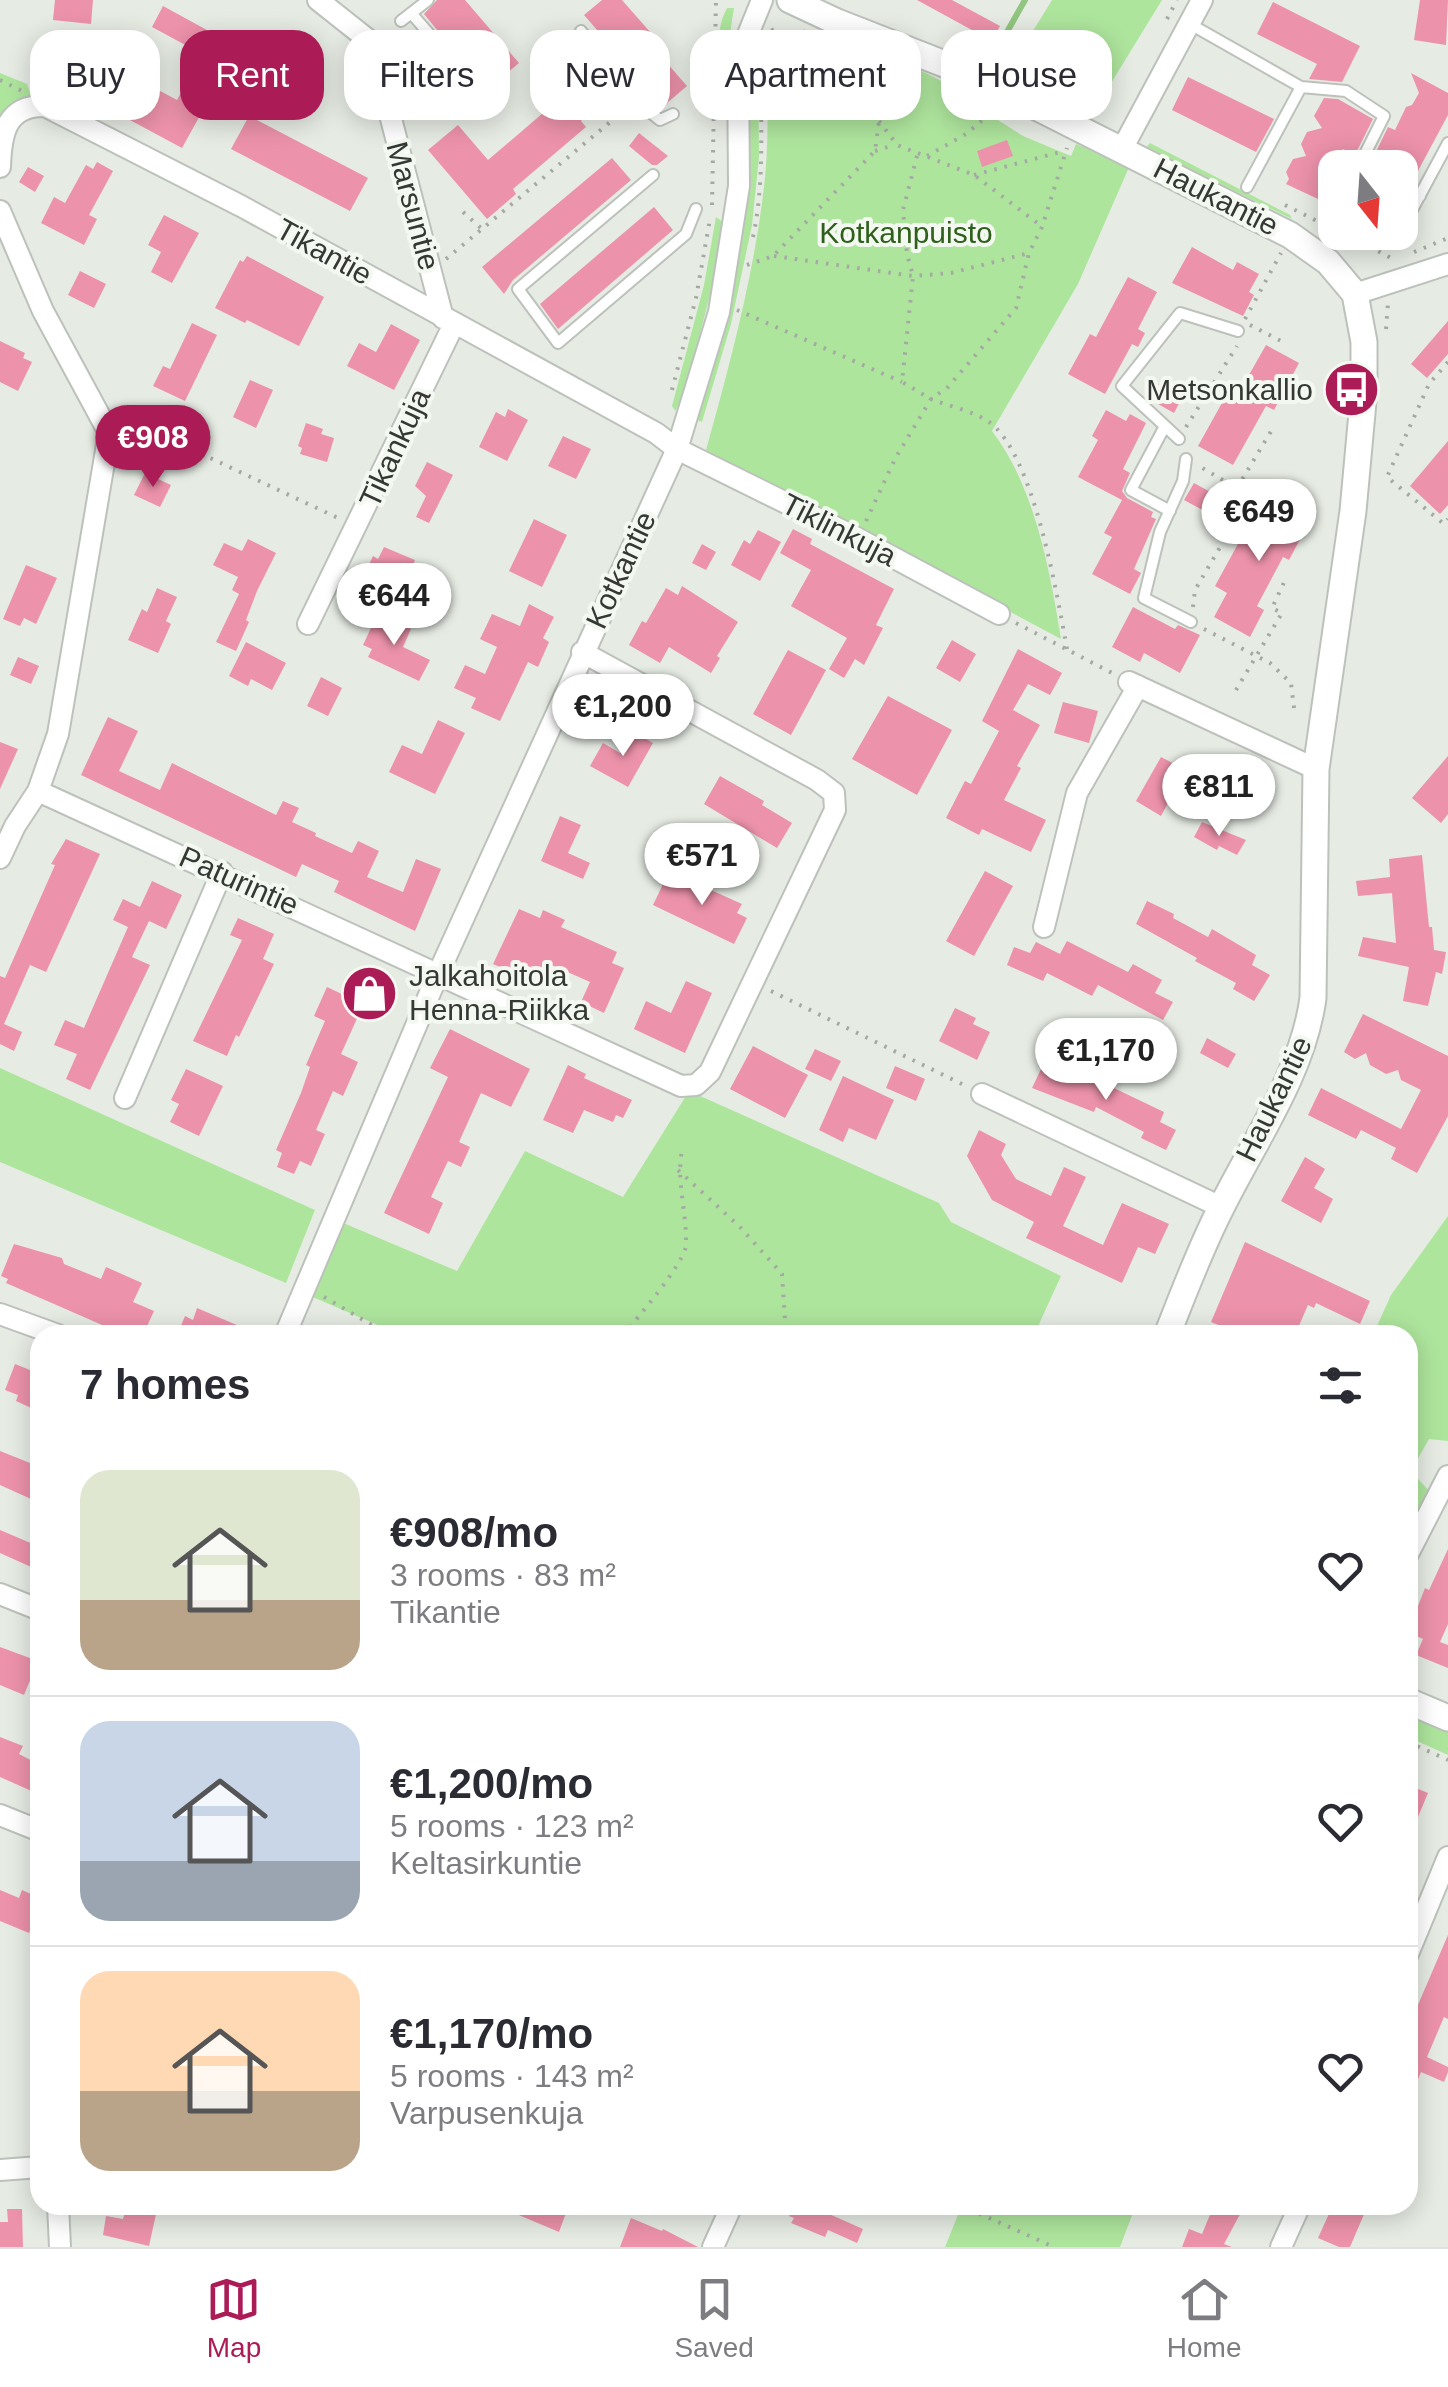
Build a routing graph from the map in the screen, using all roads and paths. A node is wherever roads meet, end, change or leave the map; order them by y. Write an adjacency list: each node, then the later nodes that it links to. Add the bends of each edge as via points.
1 (318, 0): 41 (street, Marsuntie, via 371,42)
2 (428, 0): 6 (lane)
3 (762, 0): 55 (street, Kotkantie, via 738,60 739,186 719,312)
4 (790, 0): 18 (street, Haukantie, via 975,76)
5 (1202, 0): 8 (street)
6 (412, 13): 7 (lane); 9 (lane)
7 (400, 21)
8 (1189, 24): 10 (lane); 18 (street)
9 (426, 30)
10 (1301, 86): 19 (lane, via 1346,92 1384,116); 26 (lane)
11 (673, 114): 12 (lane)
12 (670, 115)
13 (613, 120): 34 (path)
14 (982, 120): 22 (path)
15 (879, 121): 17 (path); 20 (path)
16 (1448, 143): 27 (lane)
17 (897, 145): 20 (path); 21 (path)
18 (1122, 149): 32 (street, Haukantie)
19 (1369, 150)
20 (875, 151): 38 (path)
21 (918, 152): 22 (path); 42 (path, via 903,210)
22 (928, 156): 25 (path)
23 (0, 166): 45 (street, Tikantie, via 9,119 28,106 45,106)
24 (653, 175): 29 (lane, via 518,290 558,342 686,234)
25 (974, 176): 33 (path); 33 (path, via 1066,150)
26 (1247, 187)
27 (1420, 196): 28 (lane)
28 (1418, 200)
29 (696, 208)
30 (0, 211): 51 (street)
31 (463, 212): 34 (path)
32 (1296, 224): 43 (street, Haukantie); 47 (path, via 1244,322)
33 (1042, 227): 36 (path)
34 (482, 229): 41 (path)
35 (1448, 238): 37 (path)
36 (1029, 252): 42 (path, via 951,274); 50 (path, via 1016,308)
37 (1413, 253)
38 (773, 256): 40 (path); 42 (path)
39 (1448, 264): 43 (street)
40 (747, 265)
41 (430, 272): 45 (street, Marsuntie)
42 (912, 276): 49 (path)
43 (1355, 294): 72 (street, Haukantie, via 1364,391)
44 (738, 310): 49 (path)
45 (448, 321): 55 (street, Tikantie); 60 (street, Tikankuja)
46 (1238, 331): 52 (lane, via 1180,313 1122,386); 54 (path, via 1238,344)
47 (1281, 341)
48 (1448, 362): 59 (path, via 1430,384 1387,478 1444,524)
49 (902, 382): 50 (path)
50 (931, 399): 61 (path); 66 (path, via 990,422 1016,455 1050,558)
51 (93, 405): 60 (path); 73 (street, via 109,433 71,673)
52 (1164, 426): 54 (lane); 58 (lane, via 1131,490)
53 (1273, 428): 57 (path)
54 (1179, 438)
55 (677, 449): 61 (street, Tiklinkuja); 67 (street, Kotkantie)
56 (1186, 459): 57 (path); 58 (lane)
57 (1236, 489): 64 (path, via 1250,496 1195,590)
58 (1170, 510): 64 (lane, via 1144,598)
59 (1448, 519)
60 (357, 528): 65 (street, Tikankuja)
61 (857, 538): 63 (street, Tiklinkuja)
62 (1287, 576): 68 (path, via 1272,608 1282,613)
63 (999, 614): 66 (path)
64 (1190, 622): 68 (path)
65 (308, 624)
66 (1067, 648): 69 (path)
67 (582, 652): 77 (street, Kotkantie); 78 (street, via 834,794 835,810)
68 (1256, 656): 70 (path); 71 (path, via 1291,683)
69 (1133, 684): 72 (street); 76 (street, via 1077,794)
70 (1236, 690)
71 (1295, 716)
72 (1316, 768): 83 (street, Haukantie, via 1310,1025)
73 (38, 790): 74 (street); 75 (street, Paturintie)
74 (0, 858)
75 (222, 872): 77 (street, Paturintie); 80 (street)
76 (1044, 927)
77 (438, 974): 78 (street, Paturintie, via 681,1086 696,1086 710,1072); 84 (street, Kotkantie)
78 (752, 982): 79 (path)
79 (982, 1094): 83 (street)
80 (125, 1098)
81 (682, 1150): 82 (path)
82 (678, 1170): 89 (path, via 686,1249); 90 (path, via 782,1274)
83 (1221, 1207): 91 (street, Haukantie)
84 (306, 1286): 87 (street, Kotkantie); 88 (path)
85 (0, 1314): 86 (street)
86 (30, 1325)
87 (289, 1325)
88 (372, 1325)
89 (631, 1325)
90 (785, 1325)
91 (1171, 1325)
92 (1448, 1476): 93 (street)
93 (1418, 1534)
94 (0, 1594): 95 (street)
95 (30, 1606)
96 (1418, 1704): 97 (street)
97 (1448, 1718)
98 (1418, 1746): 99 (path)
99 (1448, 1760)
100 (0, 1815): 101 (street)
101 (30, 1827)
102 (1448, 1857): 103 (street)
103 (1418, 1930)
104 (30, 2167): 105 (street)
105 (0, 2170)
106 (58, 2215): 110 (street)
107 (728, 2215): 111 (street)
108 (982, 2215): 112 (path)
109 (1296, 2215): 113 (street)
110 (60, 2247)
111 (714, 2247)
112 (1054, 2247)
113 (1282, 2247)

